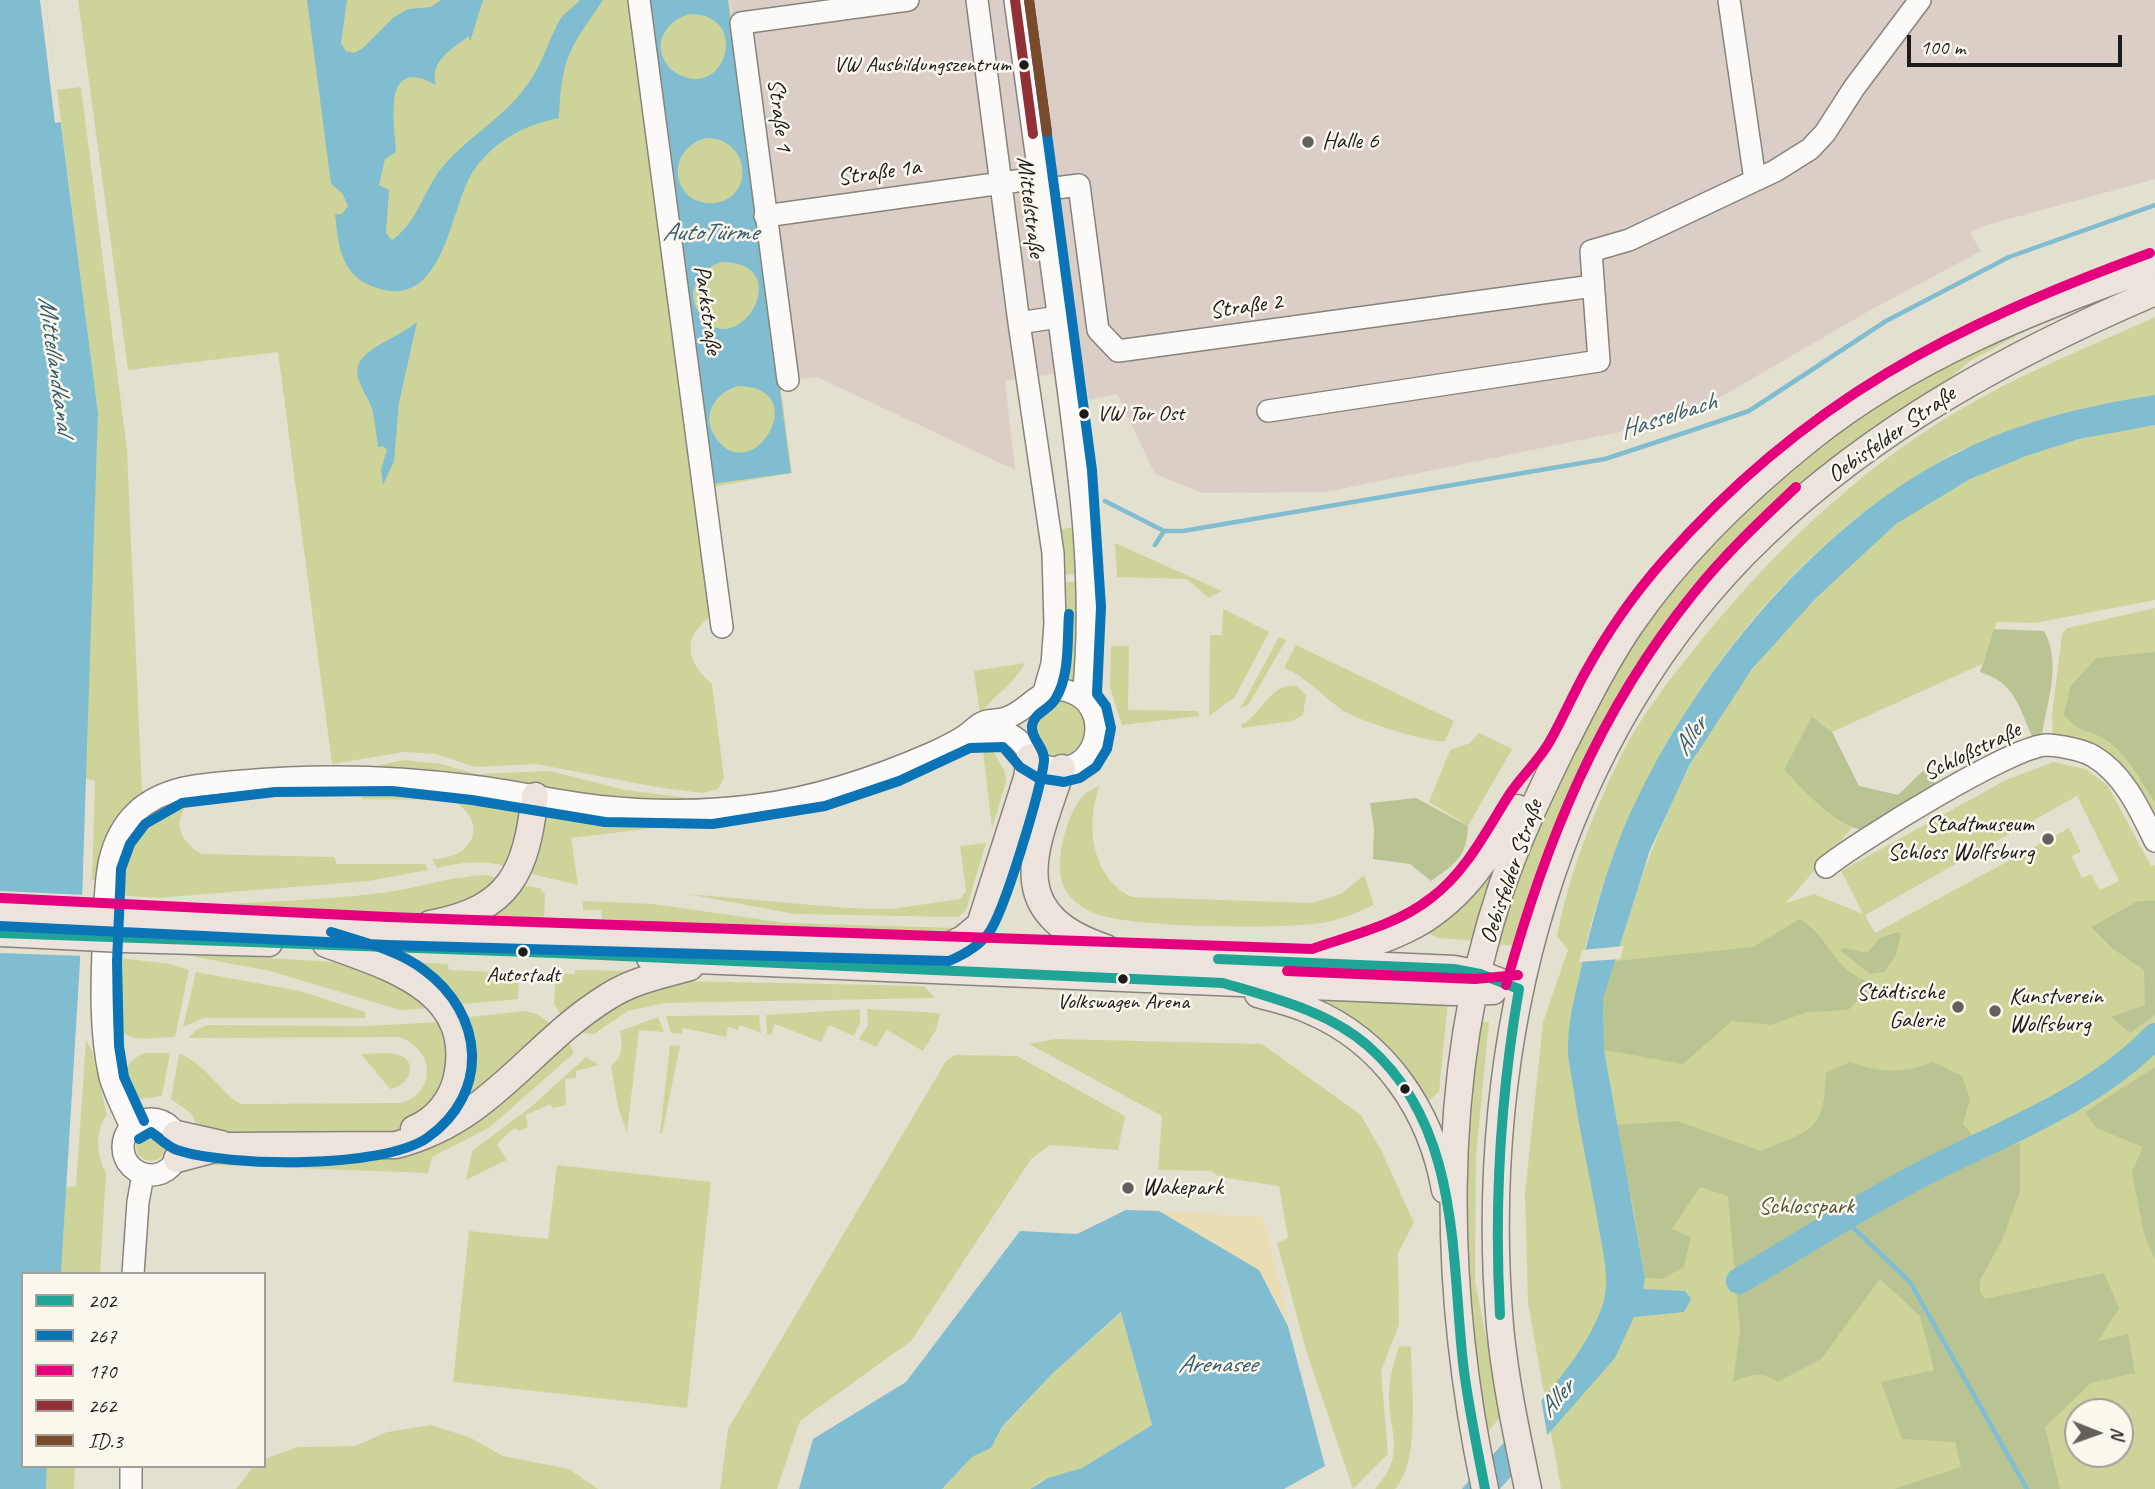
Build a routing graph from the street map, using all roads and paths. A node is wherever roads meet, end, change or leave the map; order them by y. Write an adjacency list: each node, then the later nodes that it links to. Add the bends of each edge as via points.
1 (639, 0): 20 (street, Parkstraße)
2 (908, 0): 10 (street, Straße 1, via 741,23)
3 (977, 0): 8 (street, Mittelstraße)
4 (1015, 0): 9 (street, Mittelstraße)
5 (1729, 0): 7 (street)
6 (1920, 0): 7 (street, via 1825,133 1810,149)
7 (1755, 180): 12 (street, via 1629,240 1591,251)
8 (1001, 182): 9 (street, Straße 1a); 10 (street, Straße 1a); 15 (street, Mittelstraße)
9 (1039, 184): 12 (street, Straße 2, via 1079,185 1098,330 1118,351); 14 (street, Mittelstraße)
10 (765, 216): 16 (street, Straße 1)
11 (2155, 266): 26 (main road, Oebisfelder Straße, via 2074,294 1927,361 1811,437 1705,534 1630,624)
12 (1593, 286): 17 (street, via 1599,361)
13 (2155, 292): 42 (main road, Oebisfelder Straße, via 2085,321 1979,375 1856,456 1761,536 1713,590 1642,685 1608,744 1571,821 1548,884)
14 (1058, 317): 15 (street); 18 (street, Mittelstraße)
15 (1018, 323): 19 (street, Mittelstraße)
16 (788, 380)
17 (1268, 411)
18 (1071, 414): 19 (street); 22 (street, Mittelstraße, via 1089,567)
19 (1033, 420): 21 (street, Mittelstraße, via 1055,588 1052,664)
20 (722, 627)
21 (1044, 692): 22 (street, via 1057,689); 23 (street)
22 (1083, 698): 27 (street, via 1095,719 1094,744 1085,758)
23 (1024, 708): 24 (street, via 1007,718 981,722); 25 (street, via 1018,724)
24 (967, 734): 25 (street, via 1007,733); 28 (street, via 868,778 758,805 687,811 607,808)
25 (1025, 749): 27 (street, via 1044,766); 36 (main road, via 1027,778 980,925)
26 (1561, 751): 39 (main road, via 1524,796 1496,846 1461,890 1409,929); 41 (main road, Oebisfelder Straße, via 1500,891)
27 (1062, 768): 37 (main road, via 1035,852 1037,894 1051,919 1064,930)
28 (535, 796): 33 (main road, via 523,861 503,890 471,913); 43 (street, via 393,777 274,778 190,786 155,799 136,813 118,837 107,866 103,962 105,1046 111,1081)
29 (2155, 841): 30 (street, Schloßstraße, via 2119,777 2092,755 2046,745 1951,788)
30 (1826, 867)
31 (0, 912): 32 (main road, bridge)
32 (123, 928): 33 (main road); 34 (main road, bridge); 35 (main road)
33 (387, 931): 36 (main road)
34 (0, 933)
35 (326, 944): 38 (main road); 45 (main road, via 416,980 447,1013 458,1046 459,1066 449,1099 434,1117 395,1138)
36 (945, 948): 37 (main road)
37 (1128, 955): 39 (main road)
38 (716, 961): 40 (main road); 45 (main road, via 635,982 609,996 458,1120 396,1145)
39 (1314, 963): 41 (main road, via 1454,970)
40 (1223, 983): 41 (main road); 47 (main road, via 1308,1009 1371,1047 1421,1113 1442,1173)
41 (1478, 983): 42 (main road); 47 (main road, Oebisfelder Straße, via 1458,1118)
42 (1519, 989): 50 (main road, Oebisfelder Straße, via 1502,1095 1496,1211 1501,1331)
43 (131, 1127): 44 (street, via 144,1119 156,1119 169,1125); 46 (street, via 123,1140 124,1156)
44 (176, 1146): 45 (main road); 46 (street, via 164,1172)
45 (355, 1146)
46 (143, 1175): 48 (street)
47 (1453, 1234): 52 (main road, Oebisfelder Straße, via 1463,1365)
48 (133, 1272)
49 (131, 1468): 51 (street)
50 (1527, 1488)
51 (131, 1489)
52 (1485, 1489)

